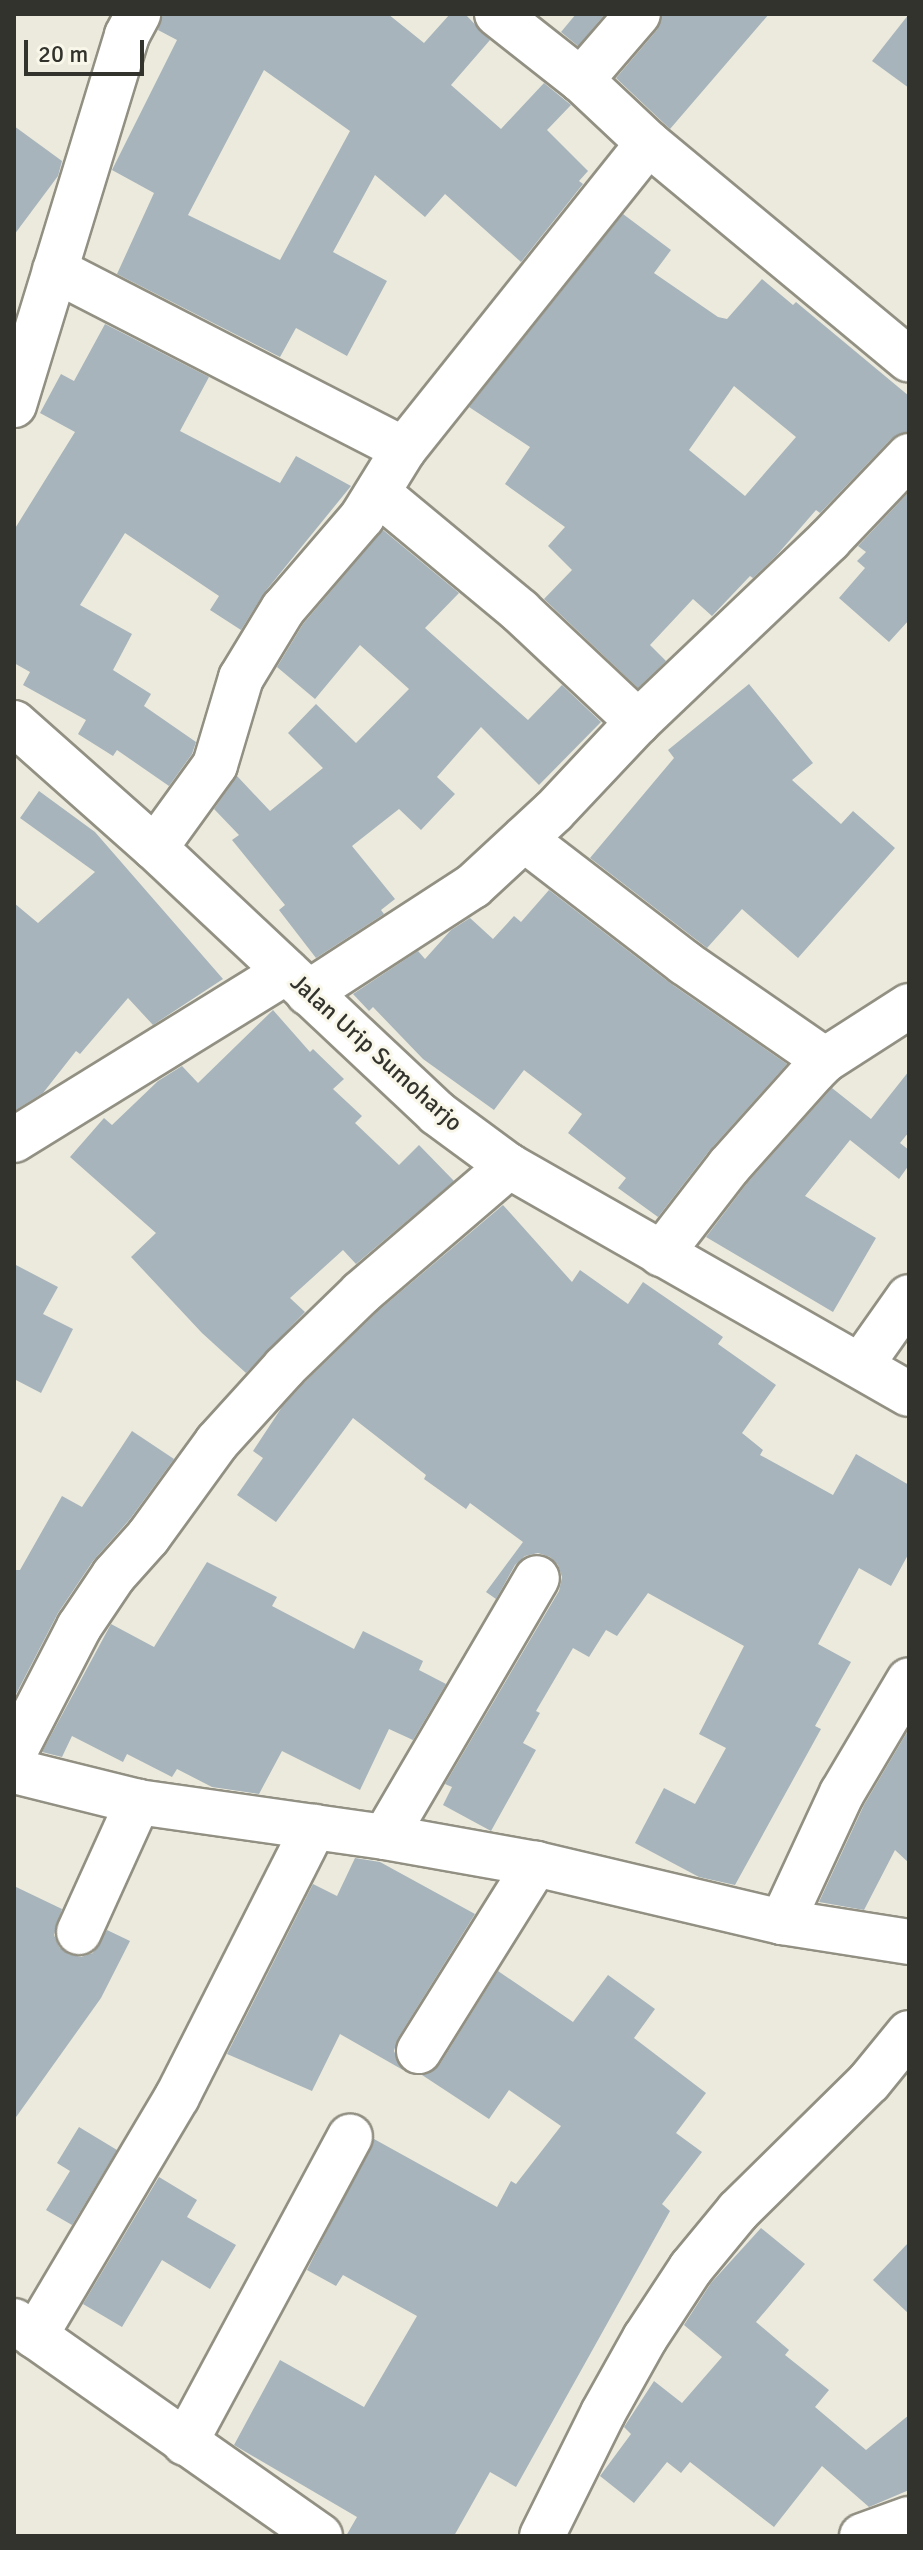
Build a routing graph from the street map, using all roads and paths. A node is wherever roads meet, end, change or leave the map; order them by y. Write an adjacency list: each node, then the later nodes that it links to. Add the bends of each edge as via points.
1 (138, 14): 6 (street)
2 (497, 14): 4 (street)
3 (638, 14): 4 (street)
4 (581, 80): 5 (street)
5 (648, 143): 7 (street); 9 (street)
6 (55, 270): 8 (street); 9 (street)
7 (909, 360)
8 (14, 405)
9 (404, 449): 11 (street)
10 (909, 456): 12 (street)
11 (378, 493): 12 (street, via 520,611); 15 (street, via 283,609 241,678 215,765)
12 (638, 722): 14 (street)
13 (14, 723): 15 (street, Jalan Urip Sumoharjo)
14 (524, 839): 16 (street, via 473,886); 18 (street, via 685,963)
15 (155, 848): 16 (street, Jalan Urip Sumoharjo)
16 (297, 983): 19 (street); 20 (street, Jalan Urip Sumoharjo, via 398,1080)
17 (909, 1006): 18 (street)
18 (825, 1060): 21 (street, via 729,1166)
19 (14, 1140)
20 (509, 1166): 21 (street, Jalan Urip Sumoharjo); 27 (street, via 361,1293 217,1442 88,1614)
21 (661, 1254): 23 (street, Jalan Urip Sumoharjo)
22 (909, 1297): 23 (street)
23 (861, 1365): 24 (street, Jalan Urip Sumoharjo)
24 (909, 1394)
25 (537, 1578): 31 (street)
26 (909, 1680): 33 (street, via 842,1793)
27 (14, 1753)
28 (14, 1771): 29 (street)
29 (138, 1802): 30 (street); 34 (street)
30 (314, 1827): 31 (street); 39 (street, via 177,2097)
31 (385, 1837): 32 (street)
32 (536, 1864): 33 (street); 37 (street)
33 (782, 1922): 35 (street)
34 (79, 1932)
35 (909, 1942)
36 (909, 2033): 43 (street, via 869,2082 738,2211 691,2268 603,2413)
37 (419, 2051)
38 (350, 2137): 40 (street)
39 (24, 2328): 40 (street)
40 (185, 2443): 42 (street)
41 (909, 2519): 44 (street)
42 (320, 2536)
43 (542, 2536)
44 (862, 2536)

